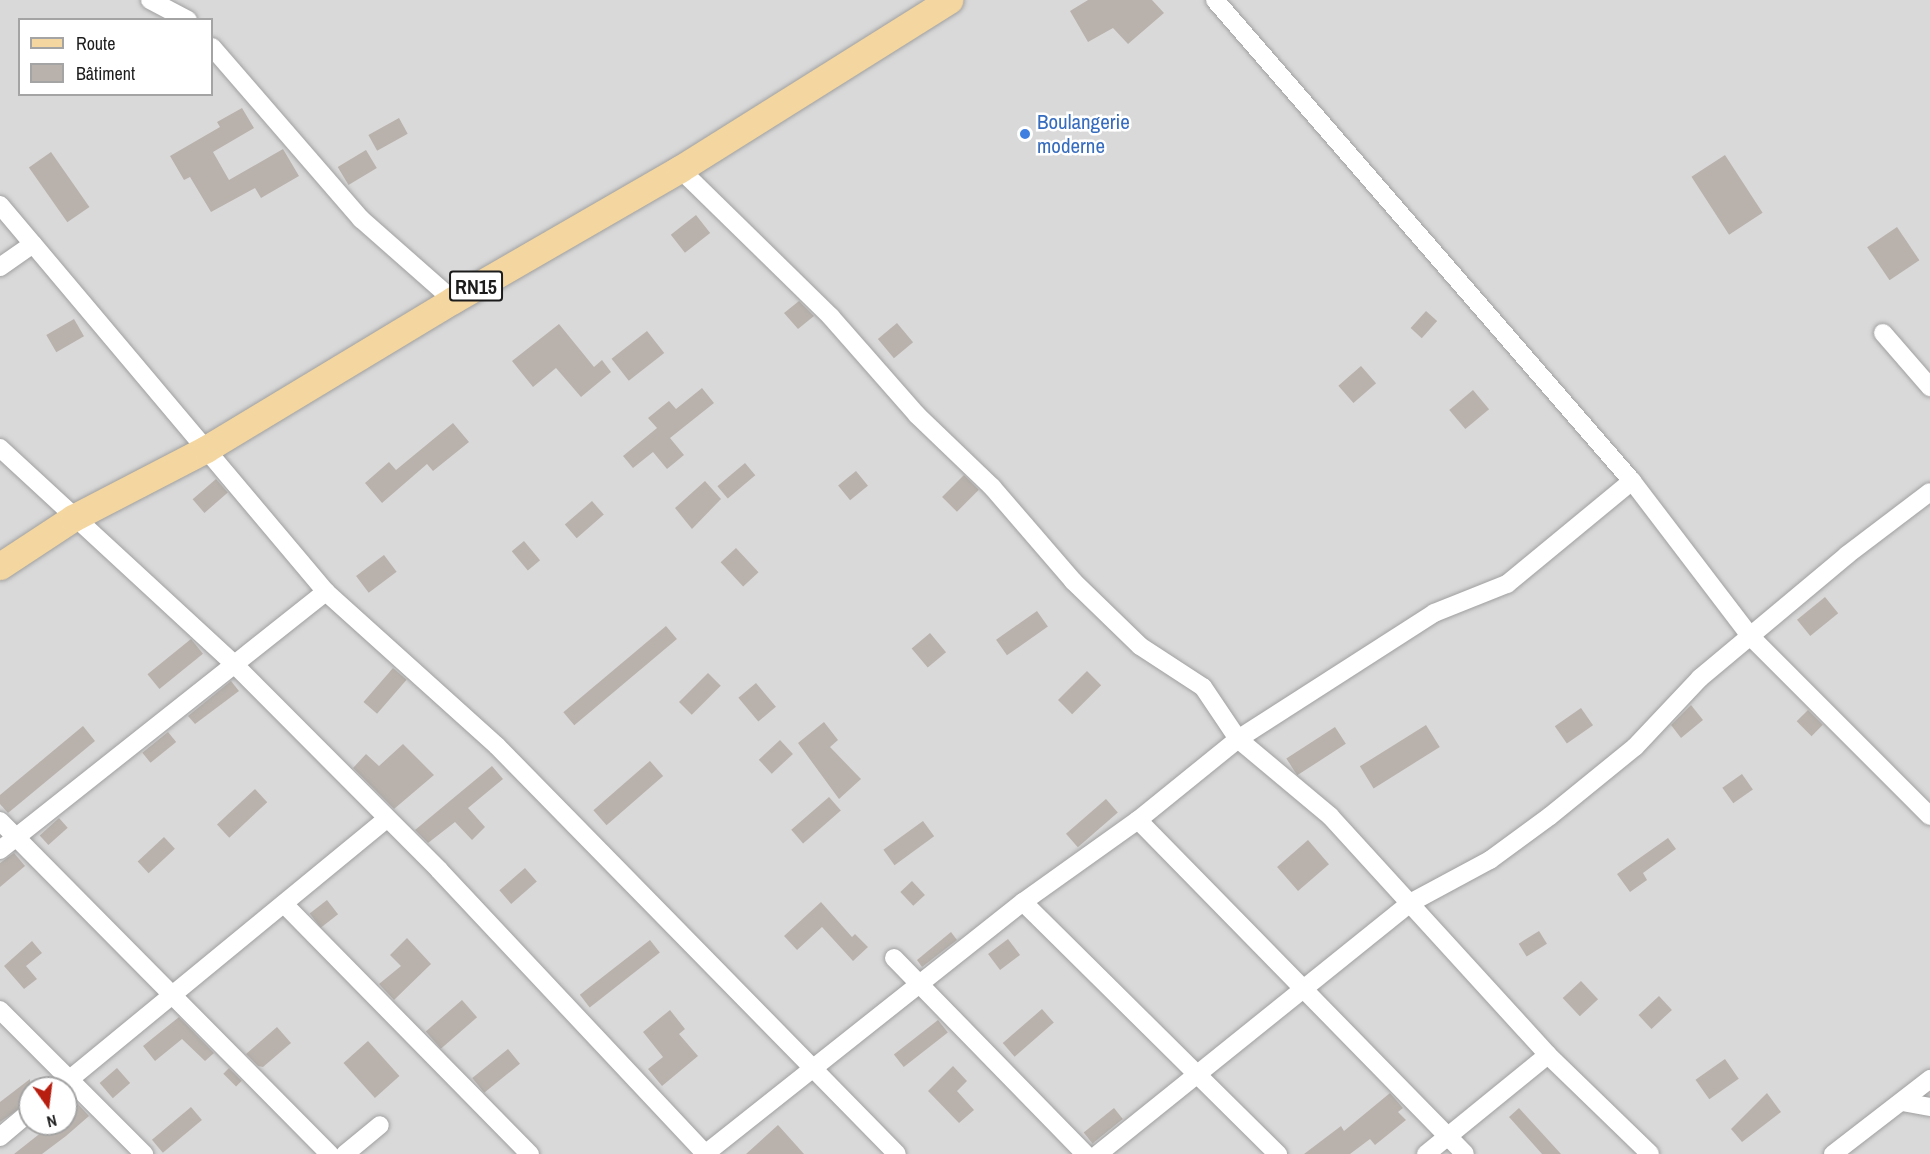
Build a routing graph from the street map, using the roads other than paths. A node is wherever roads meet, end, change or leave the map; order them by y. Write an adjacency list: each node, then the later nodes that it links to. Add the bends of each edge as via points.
1 (150, 0): 4 (street)
2 (948, 0): 6 (main road, RN15)
3 (1215, 0): 15 (street)
4 (184, 18)
5 (213, 47): 10 (street, via 361,219)
6 (680, 169): 10 (main road, RN15); 22 (street, via 831,317 917,415 992,488 1073,581 1140,646 1203,687)
7 (0, 205): 8 (street)
8 (33, 244): 9 (street); 14 (street)
9 (0, 267)
10 (453, 300): 14 (main road, RN15)
11 (1883, 333): 12 (street)
12 (1930, 387)
13 (0, 448): 17 (street)
14 (206, 449): 17 (main road, RN15); 19 (street)
15 (1632, 481): 20 (street); 22 (street, via 1507,584 1434,613)
16 (1930, 492): 20 (street, via 1847,555)
17 (73, 518): 18 (main road, RN15); 21 (street)
18 (0, 566)
19 (326, 591): 21 (street); 38 (street, via 497,747)
20 (1751, 637): 23 (street); 30 (street, via 1700,678 1635,747 1550,816 1490,860)
21 (234, 664): 24 (street); 27 (street)
22 (1238, 739): 25 (street); 30 (street, via 1330,816)
23 (1930, 816)
24 (387, 819): 31 (street); 54 (street)
25 (1138, 820): 29 (street); 34 (street)
26 (0, 821): 27 (street)
27 (16, 837): 28 (street); 35 (street)
28 (0, 850)
29 (1023, 902): 33 (street); 39 (street)
30 (1410, 903): 34 (street); 37 (street)
31 (284, 904): 35 (street); 53 (street)
32 (894, 958): 33 (street)
33 (920, 984): 38 (street); 56 (street)
34 (1303, 989): 39 (street); 49 (street)
35 (175, 995): 41 (street); 51 (street)
36 (0, 1010): 40 (street)
37 (1548, 1055): 49 (street); 61 (street)
38 (816, 1069): 54 (street); 55 (street)
39 (1197, 1074): 57 (street); 58 (street)
40 (57, 1076)
41 (74, 1076)
42 (1930, 1079): 44 (street)
43 (78, 1096): 50 (street)
44 (1902, 1102): 45 (street); 62 (street)
45 (1930, 1107)
46 (18, 1122): 48 (street)
47 (380, 1125): 52 (street)
48 (0, 1137)
49 (1448, 1137): 59 (street); 60 (street)
50 (144, 1154)
51 (330, 1154)
52 (345, 1154)
53 (530, 1154)
54 (706, 1154)
55 (897, 1154)
56 (1085, 1154)
57 (1098, 1154)
58 (1278, 1154)
59 (1426, 1154)
60 (1465, 1154)
61 (1650, 1154)
62 (1833, 1154)

